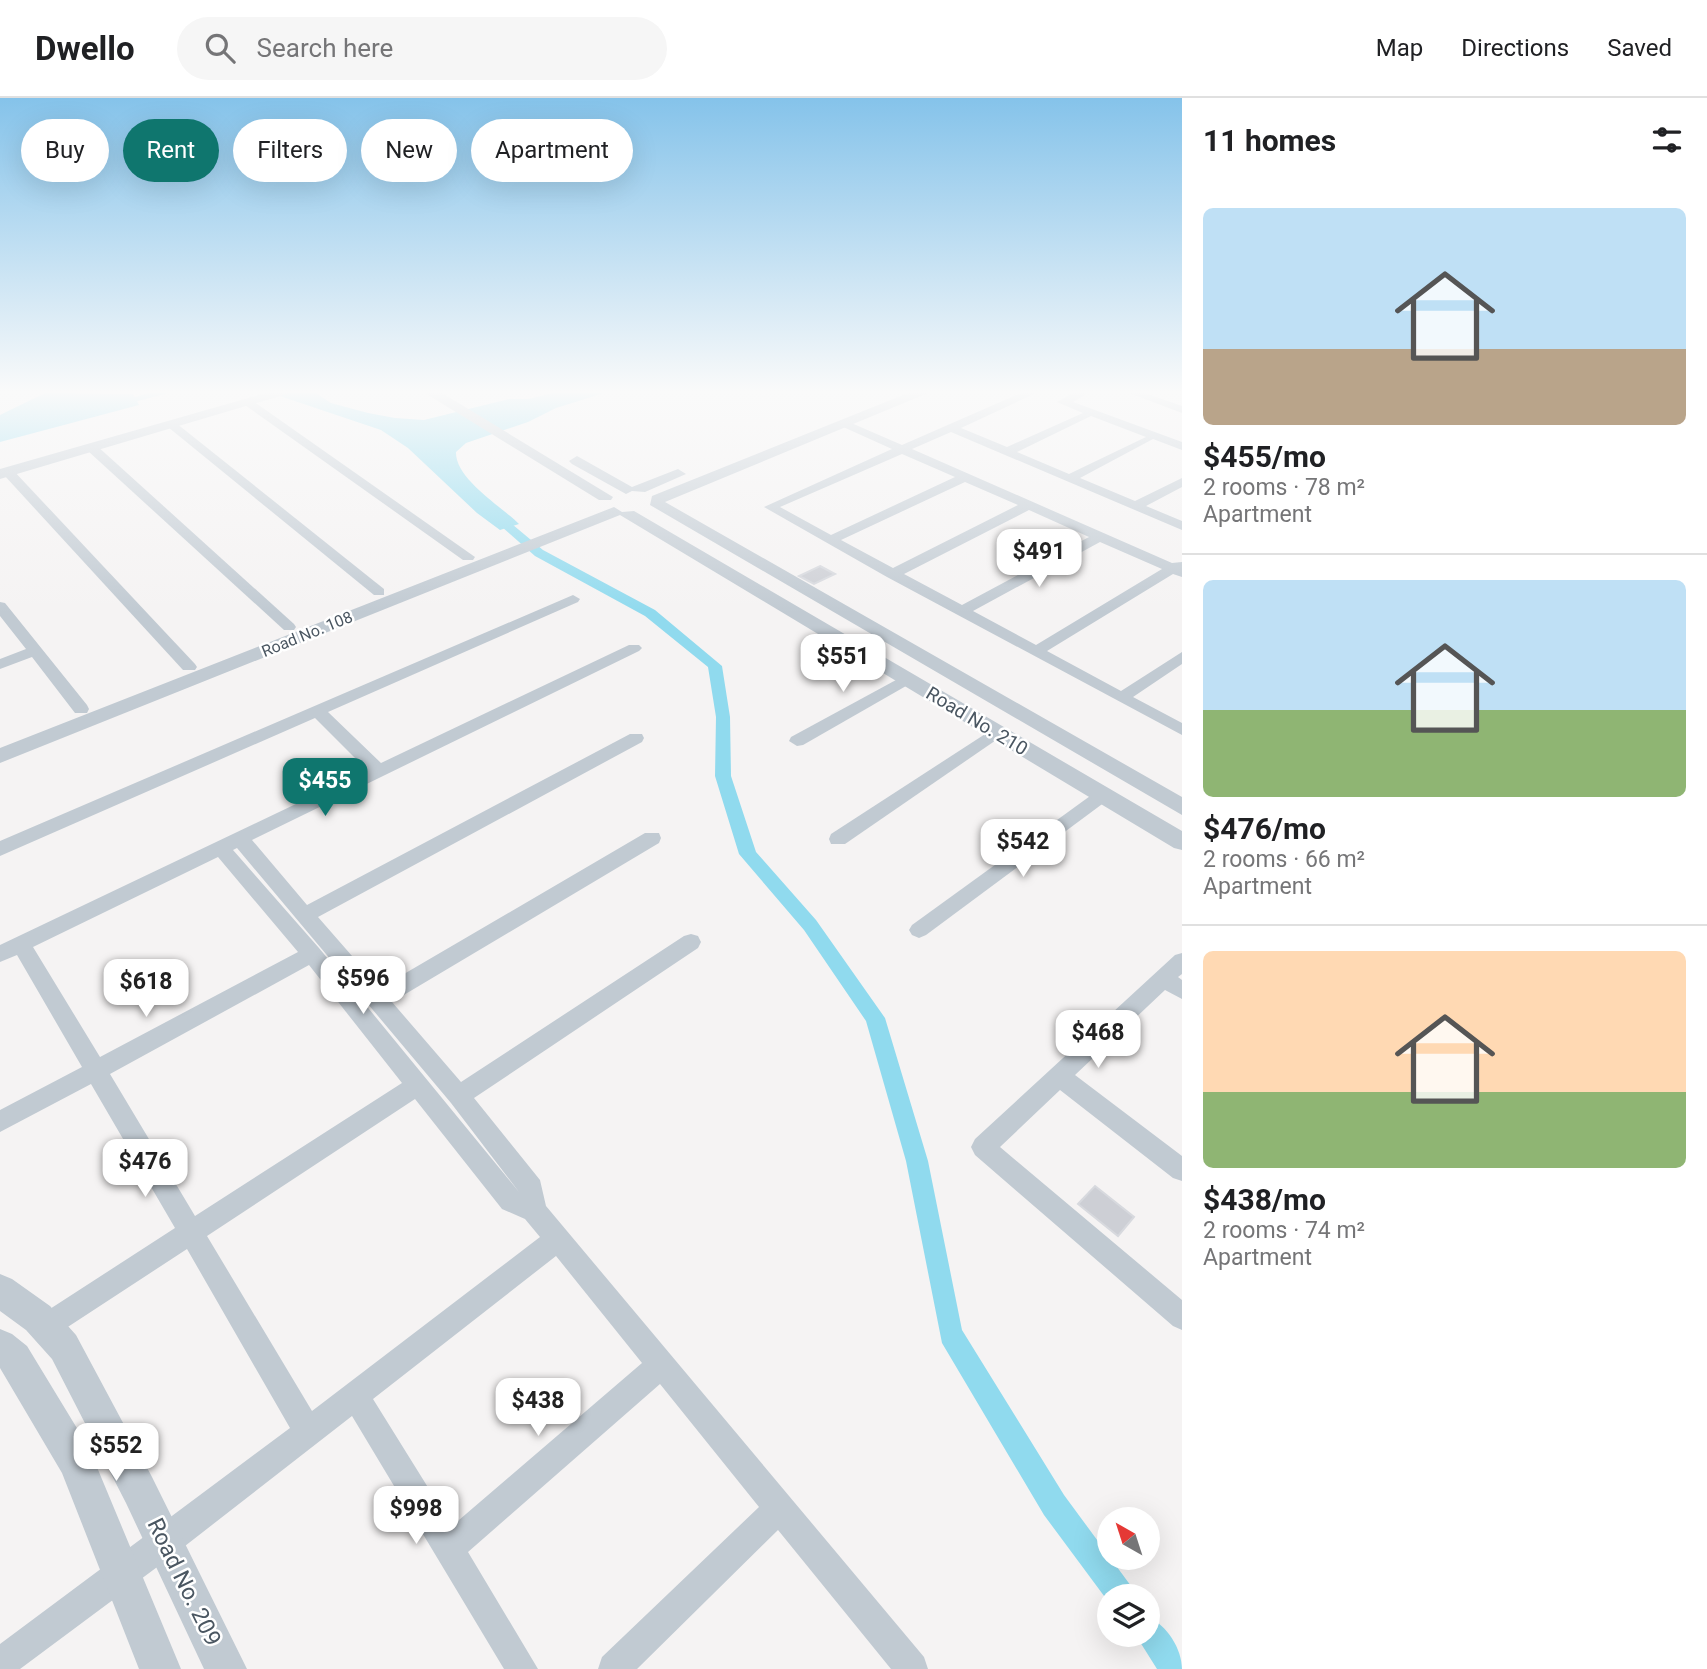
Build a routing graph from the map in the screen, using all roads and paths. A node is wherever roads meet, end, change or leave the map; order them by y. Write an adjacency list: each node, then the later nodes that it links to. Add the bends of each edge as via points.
1 (21, 466): 13 (street)
2 (112, 466): 33 (street)
3 (223, 466): 29 (street)
4 (347, 466): 26 (street)
5 (551, 466): 21 (street, Road No. 210)
6 (590, 466): 17 (street, Road No. 210)
7 (695, 466): 17 (street)
8 (744, 466): 18 (street)
9 (863, 466): 24 (street, via 770,507)
10 (941, 466): 14 (street)
11 (1042, 466): 15 (street)
12 (1094, 466): 15 (street)
13 (3, 471): 39 (street)
14 (965, 477): 19 (street); 24 (street)
15 (1070, 478): 20 (street)
16 (1182, 482): 20 (street)
17 (633, 489): 18 (street, Road No. 210, via 651,493); 21 (street, via 613,491)
18 (658, 502): 21 (street, via 650,512); 52 (street, Road No. 210)
19 (1029, 505): 23 (street); 28 (street)
20 (1136, 506): 22 (street)
21 (613, 507): 25 (street, Road No. 108); 40 (street, Road No. 210)
22 (1182, 526)
23 (1100, 537): 27 (street); 32 (street)
24 (831, 540): 28 (street)
25 (508, 548): 26 (street, Road No. 108); 49 (street, Road No. 108)
26 (468, 557): 29 (street, Road No. 108)
27 (1179, 568): 36 (street)
28 (892, 573): 32 (street)
29 (379, 592): 33 (street, Road No. 108)
30 (573, 599): 43 (street)
31 (0, 606): 35 (street)
32 (961, 611): 36 (street)
33 (289, 627): 39 (street, Road No. 108)
34 (634, 648): 50 (street)
35 (36, 651): 38 (street); 42 (street)
36 (1036, 651): 41 (street)
37 (1182, 657): 41 (street)
38 (0, 664)
39 (189, 667): 42 (street, Road No. 108)
40 (907, 679): 45 (street, Road No. 210); 48 (street)
41 (1121, 698): 44 (street)
42 (81, 709): 47 (street, Road No. 108)
43 (318, 710): 50 (street); 57 (street)
44 (1182, 730)
45 (996, 732): 51 (street, Road No. 210); 54 (street)
46 (636, 738): 58 (street)
47 (0, 741)
48 (797, 741)
49 (0, 756)
50 (379, 771): 56 (street)
51 (1103, 795): 55 (street, Road No. 210); 59 (street)
52 (1182, 807)
53 (652, 838): 65 (street)
54 (838, 839)
55 (1182, 842)
56 (230, 843): 58 (street); 61 (street); 62 (street)
57 (0, 849)
58 (305, 915): 65 (street)
59 (919, 930)
60 (691, 942): 69 (street)
61 (10, 949): 66 (street)
62 (312, 954): 66 (street); 68 (street)
63 (1182, 961): 64 (street)
64 (1173, 985): 67 (street)
65 (378, 1000): 69 (street)
66 (96, 1071): 70 (street); 73 (street)
67 (1059, 1076): 71 (street); 76 (street, via 983,1147)
68 (418, 1085): 72 (street, via 511,1201); 73 (street)
69 (459, 1096): 72 (street, via 531,1188)
70 (0, 1122)
71 (1182, 1170)
72 (534, 1211): 74 (street)
73 (191, 1232): 77 (street); 81 (street)
74 (558, 1240): 79 (street); 80 (street)
75 (0, 1291): 77 (street, Road No. 209)
76 (1182, 1317)
77 (45, 1326): 83 (street, Road No. 209, via 64,1347)
78 (1, 1349): 85 (street, via 15,1358 76,1461)
79 (661, 1365): 82 (street); 84 (street)
80 (355, 1395): 81 (street); 84 (street)
81 (308, 1431): 83 (street)
82 (779, 1508): 90 (street); 91 (street)
83 (165, 1542): 85 (street); 88 (street, Road No. 209)
84 (448, 1549): 89 (street)
85 (121, 1573): 86 (street); 87 (street)
86 (0, 1664)
87 (160, 1669)
88 (226, 1669)
89 (522, 1669)
90 (614, 1669)
91 (912, 1669)

